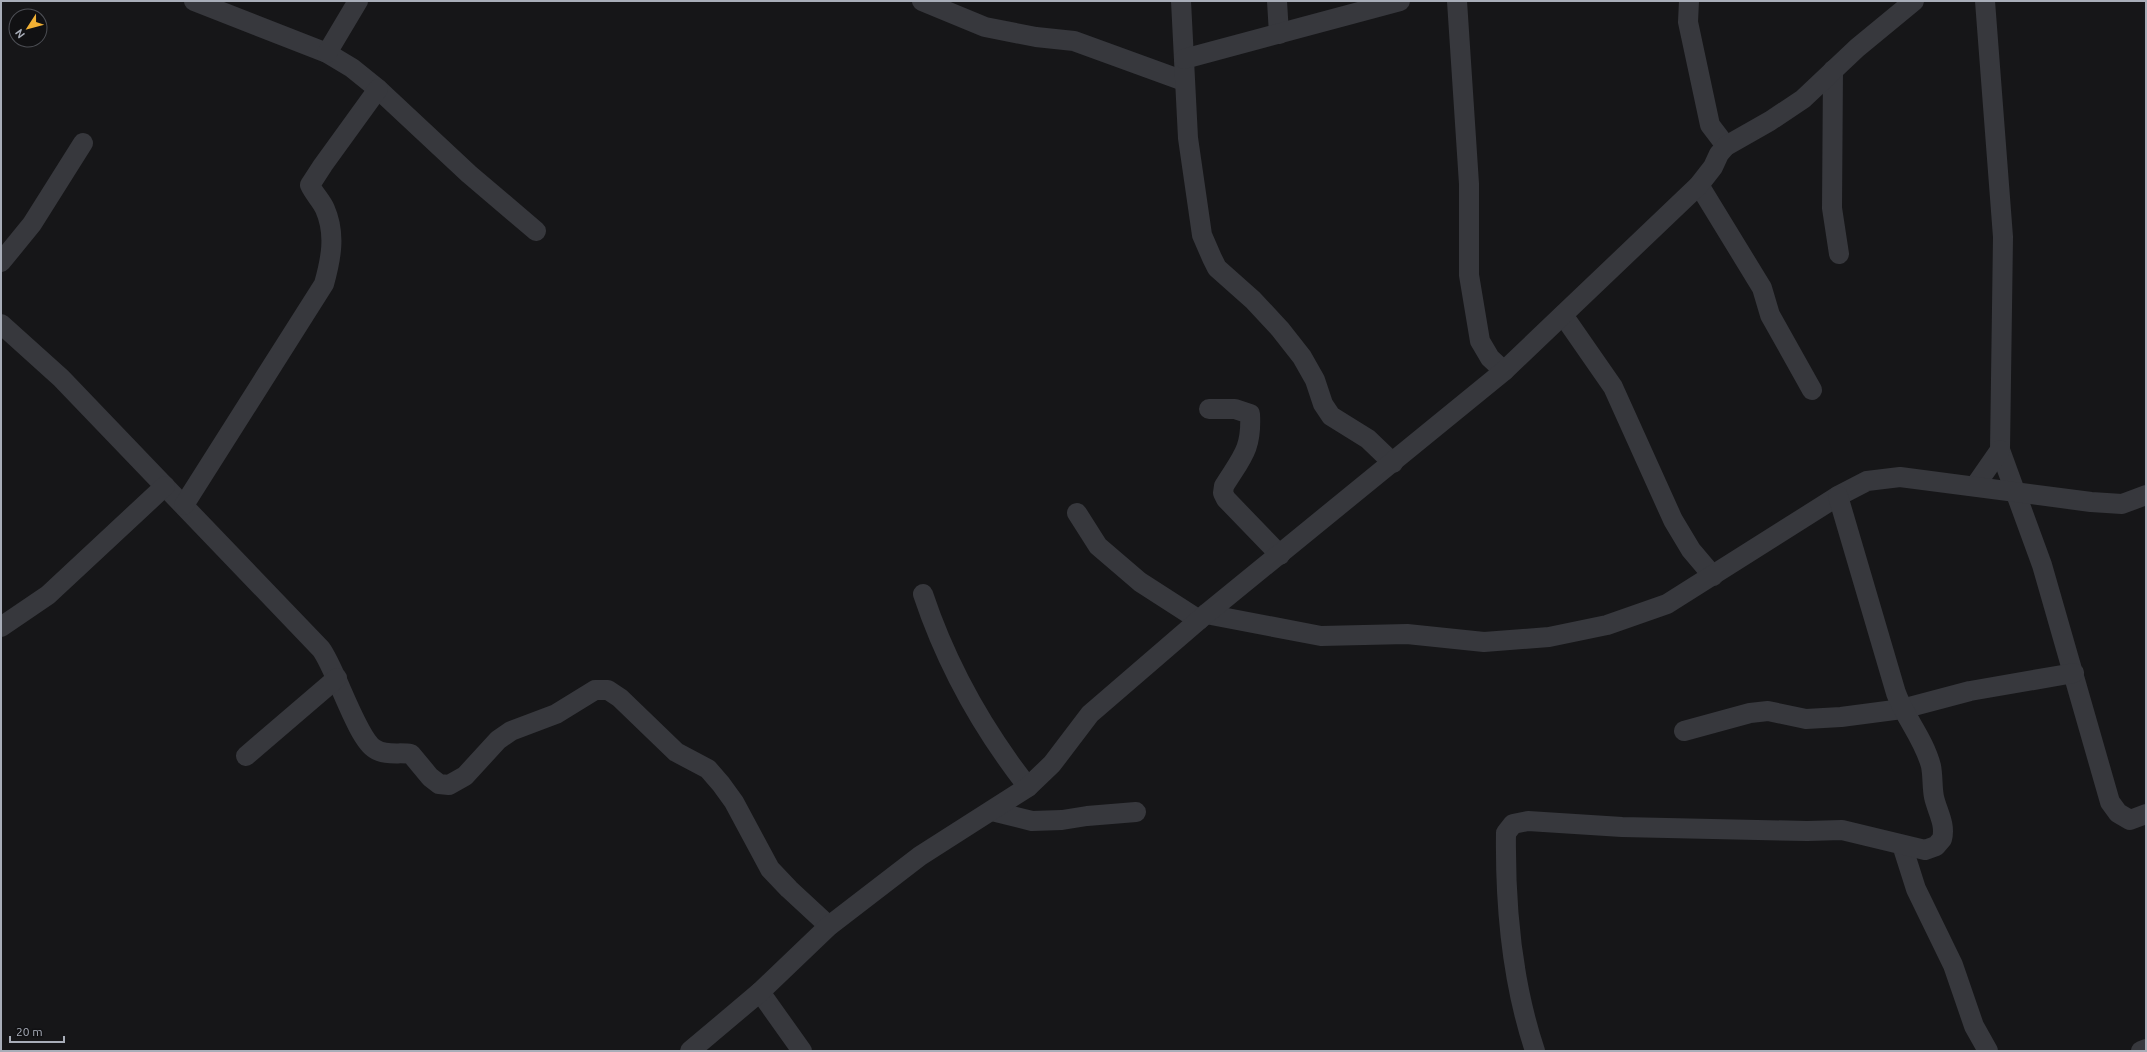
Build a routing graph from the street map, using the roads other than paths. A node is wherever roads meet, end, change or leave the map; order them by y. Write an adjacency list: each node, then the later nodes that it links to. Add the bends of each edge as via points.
1 (194, 1): 12 (street)
2 (358, 1): 12 (street)
3 (922, 1): 15 (street, via 985,27 1074,41)
4 (1181, 1): 13 (street)
5 (1277, 1): 11 (street)
6 (1400, 1): 11 (street)
7 (1457, 1): 25 (street, via 1469,184 1469,275 1480,341 1490,358)
8 (1689, 1): 18 (street, via 1688,22 1710,125)
9 (1914, 1): 14 (street)
10 (1986, 1): 28 (street, via 2003,237)
11 (1279, 34): 13 (street)
12 (328, 53): 16 (street)
13 (1184, 59): 15 (street)
14 (1834, 70): 18 (street, via 1802,99); 21 (street, via 1832,208)
15 (1184, 81): 29 (street, via 1188,138 1202,235 1217,268 1254,300 1302,357 1331,416 1368,439)
16 (378, 89): 20 (street, via 469,174); 35 (street, via 310,185 325,209 332,237 332,257 324,284)
17 (83, 143): 22 (street, via 32,224)
18 (1726, 146): 19 (street)
19 (1699, 185): 23 (street); 26 (street, via 1762,288 1770,315)
20 (536, 231)
21 (1839, 254)
22 (1, 262)
23 (1563, 315): 25 (street); 38 (street, via 1613,387 1673,520 1691,550)
24 (1, 324): 30 (street, via 61,378)
25 (1504, 371): 29 (street)
26 (1812, 390)
27 (1209, 409): 37 (street, via 1235,409 1250,414 1251,434 1248,450 1224,486 1223,493)
28 (2000, 450): 31 (street); 32 (street)
29 (1393, 463): 37 (street)
30 (165, 486): 35 (street); 41 (street, via 48,595)
31 (1976, 486): 32 (street); 33 (street, via 1900,477 1867,481)
32 (2016, 492): 34 (street, via 2122,504); 42 (street, via 2042,566)
33 (1838, 496): 38 (street); 44 (street)
34 (2146, 496)
35 (184, 505): 43 (street, via 321,648)
36 (1077, 513): 40 (street, via 1098,546 1140,582)
37 (1280, 555): 40 (street)
38 (1713, 576): 40 (street, via 1667,604 1607,625 1549,637 1484,642 1407,634 1321,636)
39 (923, 594): 47 (street, via 961,688 1006,759)
40 (1203, 617): 47 (street, via 1090,714 1052,764)
41 (1, 627)
42 (2074, 673): 44 (street, via 1970,691); 50 (street, via 2110,802 2118,813 2130,820)
43 (337, 678): 46 (street); 52 (street, via 347,703 374,749 411,754 430,777 439,784 449,785 465,776 498,740 511,731 556,714 595,690 608,690 620,698 676,752 708,769 734,802 770,869 789,890)
44 (1902, 709): 45 (street, via 1806,719 1768,711 1750,713); 51 (street, via 1918,734 1931,765 1934,795 1942,820 1943,834 1940,842 1931,849 1918,850)
45 (1684, 731)
46 (246, 756)
47 (1028, 787): 48 (street)
48 (992, 811): 49 (street, via 1032,821); 52 (street, via 920,856)
49 (1136, 812)
50 (2146, 814)
51 (1902, 845): 57 (street, via 1842,830 1622,827 1528,821 1513,824 1506,833 1508,920 1523,1006); 58 (street, via 1916,889 1953,965 1974,1026)
52 (830, 926): 53 (street)
53 (760, 992): 55 (street); 56 (street)
54 (2146, 1049): 59 (street)
55 (690, 1051)
56 (802, 1051)
57 (1535, 1051)
58 (1988, 1051)
59 (2141, 1051)

